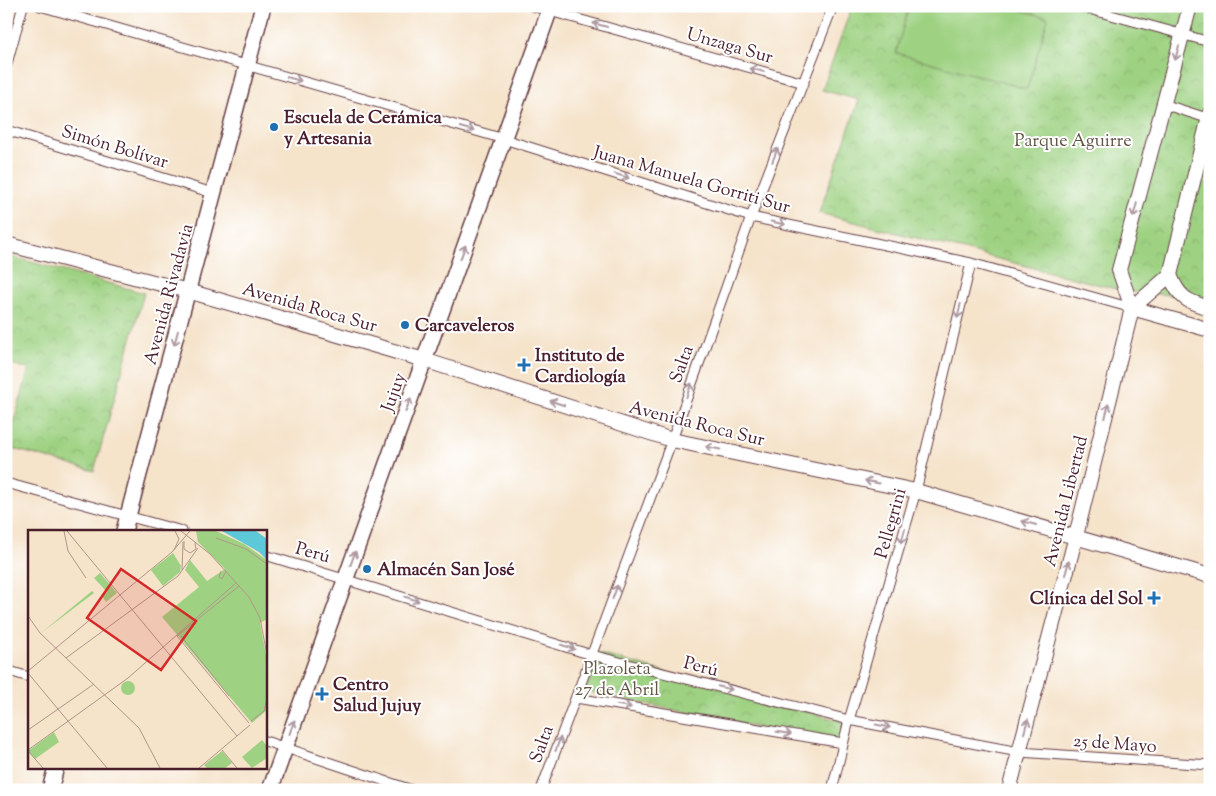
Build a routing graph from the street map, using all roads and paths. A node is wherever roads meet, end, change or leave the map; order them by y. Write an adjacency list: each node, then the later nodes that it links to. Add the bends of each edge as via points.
1 (23, 6): 12 (street)
2 (40, 6): 11 (street, Juana Manuela Gorriti Sur)
3 (263, 6): 11 (main road, Avenida Rivadavia)
4 (532, 6): 8 (street, Unzaga Sur)
5 (833, 6): 13 (street, Salta)
6 (1078, 6): 9 (street)
7 (1190, 6): 9 (main road)
8 (550, 8): 13 (street, Unzaga Sur, one-way to 8); 17 (main road, Jujuy)
9 (1182, 34): 10 (street); 14 (main road, one-way to 14)
10 (1210, 42)
11 (247, 66): 17 (street, Juana Manuela Gorriti Sur, one-way to 17); 18 (main road, Avenida Rivadavia)
12 (6, 67)
13 (804, 83): 19 (street, Salta, one-way to 13)
14 (1163, 104): 15 (street); 24 (main road, one-way to 24, via 1119,270)
15 (1209, 117): 22 (main road)
16 (6, 130): 18 (street, Simón Bolívar)
17 (504, 139): 19 (street, Juana Manuela Gorriti Sur, one-way to 19); 27 (main road, Jujuy, one-way to 17)
18 (213, 193): 23 (main road, Avenida Rivadavia)
19 (751, 217): 21 (street, Juana Manuela Gorriti Sur, one-way to 21); 28 (street, Salta, one-way to 19)
20 (6, 244): 23 (main road, Avenida Roca Sur)
21 (971, 263): 24 (street, Juana Manuela Gorriti Sur); 30 (street, Pellegrini, one-way to 30)
22 (1170, 275): 24 (main road); 25 (main road, via 1180,295)
23 (188, 291): 27 (main road, Avenida Roca Sur); 31 (main road, Avenida Rivadavia, one-way to 31)
24 (1132, 308): 26 (main road); 34 (main road, Avenida Libertad, one-way to 24)
25 (1210, 308)
26 (1210, 330)
27 (424, 360): 28 (main road, Avenida Roca Sur, one-way to 27); 37 (main road, Jujuy, one-way to 27)
28 (672, 440): 30 (main road, Avenida Roca Sur, one-way to 28); 38 (street, Salta, one-way to 28)
29 (6, 483): 31 (street)
30 (916, 491): 34 (main road, Avenida Roca Sur, one-way to 30); 42 (street, Pellegrini, one-way to 42)
31 (128, 515): 32 (main road, Avenida Rivadavia); 33 (street)
32 (124, 530)
33 (179, 530)
34 (1076, 536): 36 (main road, Avenida Roca Sur); 46 (main road, Avenida Libertad, one-way to 34)
35 (266, 555): 37 (street, Perú)
36 (1210, 576)
37 (345, 579): 38 (street, Perú, one-way to 38); 45 (main road, Jujuy, one-way to 37)
38 (592, 655): 41 (street, Salta); 42 (street, Perú, one-way to 42)
39 (6, 670): 40 (street)
40 (28, 677)
41 (576, 698): 44 (street, one-way to 44); 52 (street, Salta, one-way to 41)
42 (850, 720): 44 (street, Pellegrini); 46 (street, Perú, one-way to 46)
43 (266, 741): 45 (street)
44 (844, 743): 53 (street, Pellegrini)
45 (285, 746): 50 (main road, Jujuy); 51 (street)
46 (1019, 752): 47 (street, 25 de Mayo); 54 (main road, Avenida Libertad)
47 (1210, 765)
48 (56, 768): 49 (main road)
49 (50, 790)
50 (270, 790)
51 (412, 790)
52 (541, 790)
53 (832, 790)
54 (1010, 790)

